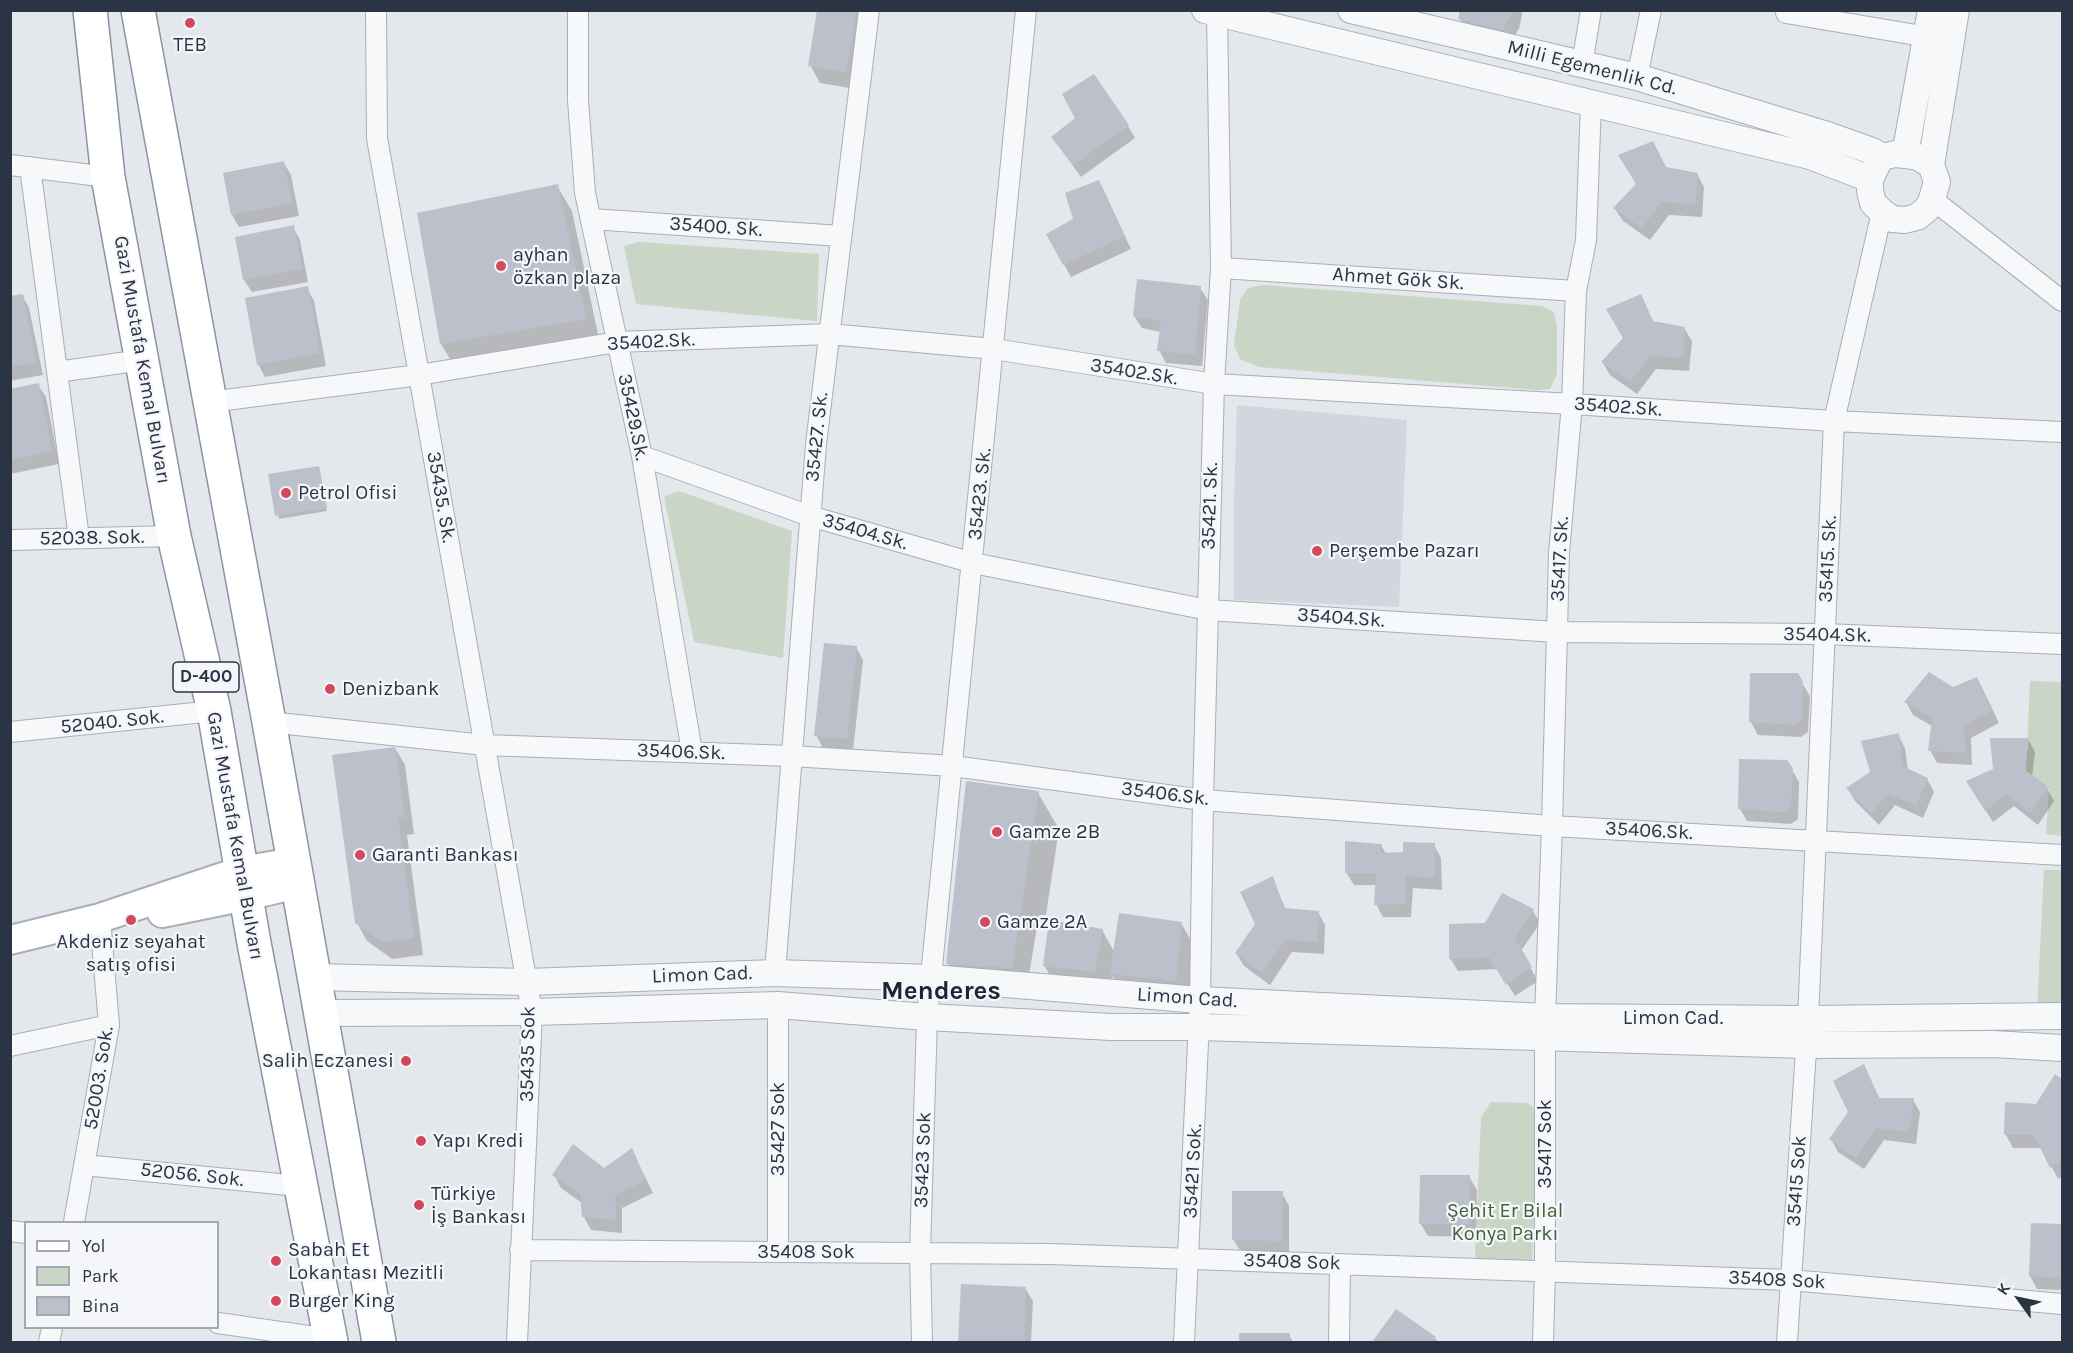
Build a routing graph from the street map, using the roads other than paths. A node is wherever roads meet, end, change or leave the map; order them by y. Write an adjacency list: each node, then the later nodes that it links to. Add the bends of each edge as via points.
1 (90, 10): 23 (highway, Gazi Mustafa Kemal Bulvarı / D-400)
2 (138, 10): 39 (highway, D-400)
3 (376, 10): 37 (street, 35435. Sk., via 377,138)
4 (578, 10): 27 (street, 35429.Sk., via 578,100 585,193)
5 (869, 10): 28 (street, 35427. Sk.)
6 (1026, 10): 34 (street, 35423. Sk.)
7 (1351, 10): 14 (street, Milli Egemenlik Cd.)
8 (1591, 10): 16 (street)
9 (1651, 10): 17 (street)
10 (1786, 10): 15 (street)
11 (1931, 10): 15 (street)
12 (1956, 10): 21 (street)
13 (1211, 12): 18 (street); 29 (street, 35421. Sk.)
14 (1426, 19): 16 (street, Milli Egemenlik Cd.)
15 (1928, 38): 19 (street)
16 (1582, 64): 17 (street, Milli Egemenlik Cd.)
17 (1637, 77): 19 (street, Milli Egemenlik Cd.)
18 (1591, 103): 24 (street, via 1810,156); 30 (street, 35417. Sk., via 1586,240)
19 (1894, 156): 21 (street, via 1918,157); 24 (street, via 1875,167)
20 (10, 165): 22 (street)
21 (1931, 165): 25 (street, via 1936,182)
22 (30, 167): 23 (street); 36 (street)
23 (108, 177): 35 (highway, Gazi Mustafa Kemal Bulvarı / D-400)
24 (1870, 179): 26 (street, via 1873,203)
25 (1932, 199): 26 (street, via 1917,216 1905,220 1892,219); 31 (street)
26 (1882, 212): 41 (street, 35415. Sk.)
27 (591, 219): 28 (street, 35400. Sk.); 33 (street, 35429.Sk.)
28 (841, 236): 32 (street, 35427. Sk.)
29 (1221, 268): 30 (street, Ahmet Gök Sk.); 38 (street, 35421. Sk.)
30 (1576, 291): 40 (street, 35417. Sk.)
31 (2062, 301)
32 (829, 334): 33 (street, 35402.Sk.); 34 (street, 35402.Sk.); 44 (street, 35427. Sk.)
33 (617, 342): 37 (street, 35402.Sk.); 43 (street, 35429.Sk.)
34 (994, 349): 38 (street, 35402.Sk.); 48 (street, 35423. Sk.)
35 (142, 360): 36 (street); 45 (highway, Gazi Mustafa Kemal Bulvarı / D-400)
36 (57, 372): 46 (street)
37 (419, 375): 39 (street, 35402.Sk.); 56 (street, 35435. Sk.)
38 (1214, 384): 40 (street, 35402.Sk.); 49 (street, 35421. Sk.)
39 (210, 402): 54 (highway, D-400)
40 (1572, 404): 41 (street, 35402.Sk.); 50 (street, 35417. Sk., via 1559,553)
41 (1834, 421): 42 (street, 35402.Sk.); 51 (street, 35415. Sk.)
42 (2062, 432)
43 (642, 456): 44 (street, 35404.Sk.); 57 (street, 35429.Sk.)
44 (810, 516): 48 (street, 35404.Sk.); 58 (street, 35427. Sk.)
45 (174, 536): 46 (street, 52038. Sok.); 53 (highway, Gazi Mustafa Kemal Bulvarı / D-400)
46 (79, 538): 47 (street, 52038. Sok.)
47 (10, 540)
48 (973, 563): 49 (street, 35404.Sk.); 59 (street, 35423. Sk.)
49 (1208, 610): 50 (street, 35404.Sk.); 60 (street, 35421. Sk.)
50 (1557, 632): 51 (street, 35404.Sk.); 61 (street, 35417. Sk.)
51 (1825, 634): 52 (street, 35404.Sk.); 62 (street, 35415. Sk.)
52 (2062, 644)
53 (214, 711): 55 (street, 52040. Sok.); 65 (highway, Gazi Mustafa Kemal Bulvarı / D-400)
54 (269, 722): 56 (street, 35406.Sk.); 64 (highway, D-400)
55 (10, 732)
56 (485, 745): 57 (street, 35406.Sk.); 71 (street, 35435. Sk.)
57 (692, 753): 58 (street, 35406.Sk.)
58 (792, 756): 59 (street, 35406.Sk.); 68 (street, 35427. Sk.)
59 (953, 765): 60 (street, 35406.Sk.); 70 (street, 35423. Sk.)
60 (1203, 800): 61 (street, 35406.Sk.); 72 (street, 35421. Sk.)
61 (1552, 826): 62 (street, 35406.Sk.); 81 (street, 35417. Sk.)
62 (1815, 840): 63 (street, 35406.Sk.); 78 (street, 35415. Sk.)
63 (2062, 855)
64 (295, 873): 65 (main road); 69 (highway, D-400)
65 (244, 884): 66 (main road); 86 (highway, Gazi Mustafa Kemal Bulvarı / D-400)
66 (100, 918): 67 (main road); 79 (street, 52003. Sok.)
67 (10, 940)
68 (775, 973): 70 (street, Limon Cad.); 71 (street, Limon Cad.)
69 (313, 977): 71 (street, Limon Cad.); 74 (highway, D-400)
70 (932, 978): 72 (street, Limon Cad.); 77 (street, 35423 Sok)
71 (527, 982): 75 (street, 35435 Sok)
72 (1200, 1000): 80 (street, 35421 Sok.); 81 (street, Limon Cad.)
73 (778, 1005): 75 (street, Limon Cad.); 77 (street, Limon Cad.); 89 (street, 35427 Sok)
74 (320, 1012): 75 (street, Limon Cad.); 98 (highway, D-400)
75 (532, 1012): 88 (street, 35435 Sok)
76 (2062, 1016): 78 (street, Limon Cad.)
77 (927, 1017): 80 (street, Limon Cad., via 1111,1027); 90 (street, 35423 Sok)
78 (1808, 1019): 81 (street, Limon Cad.); 82 (street, 35415 Sok)
79 (109, 1025): 83 (street); 85 (street, 52003. Sok.)
80 (1199, 1027): 81 (street, Limon Cad.); 91 (street, 35421 Sok.)
81 (1544, 1027): 82 (street, Limon Cad.); 93 (street, 35417 Sok)
82 (1806, 1045): 84 (street, Limon Cad., via 1993,1044); 94 (street, 35415 Sok)
83 (10, 1046)
84 (2062, 1048)
85 (84, 1165): 86 (street, 52056. Sok.); 87 (street, 52003. Sok.)
86 (299, 1186): 97 (highway, Gazi Mustafa Kemal Bulvarı / D-400)
87 (74, 1221)
88 (520, 1250): 89 (street, 35408 Sok); 99 (street, 35435 Sok)
89 (778, 1252): 90 (street, 35408 Sok)
90 (920, 1253): 91 (street, 35408 Sok); 100 (street, 35423 Sok)
91 (1189, 1259): 92 (street, 35408 Sok); 101 (street, 35421 Sok.)
92 (1341, 1264): 93 (street, 35408 Sok); 102 (street)
93 (1545, 1271): 94 (street, 35408 Sok); 103 (street, 35417 Sok)
94 (1790, 1280): 95 (street, 35408 Sok); 104 (street, 35415 Sok)
95 (2062, 1305)
96 (219, 1323): 97 (street)
97 (330, 1341)
98 (379, 1342)
99 (517, 1342)
100 (922, 1342)
101 (1184, 1342)
102 (1339, 1342)
103 (1543, 1342)
104 (1787, 1342)

